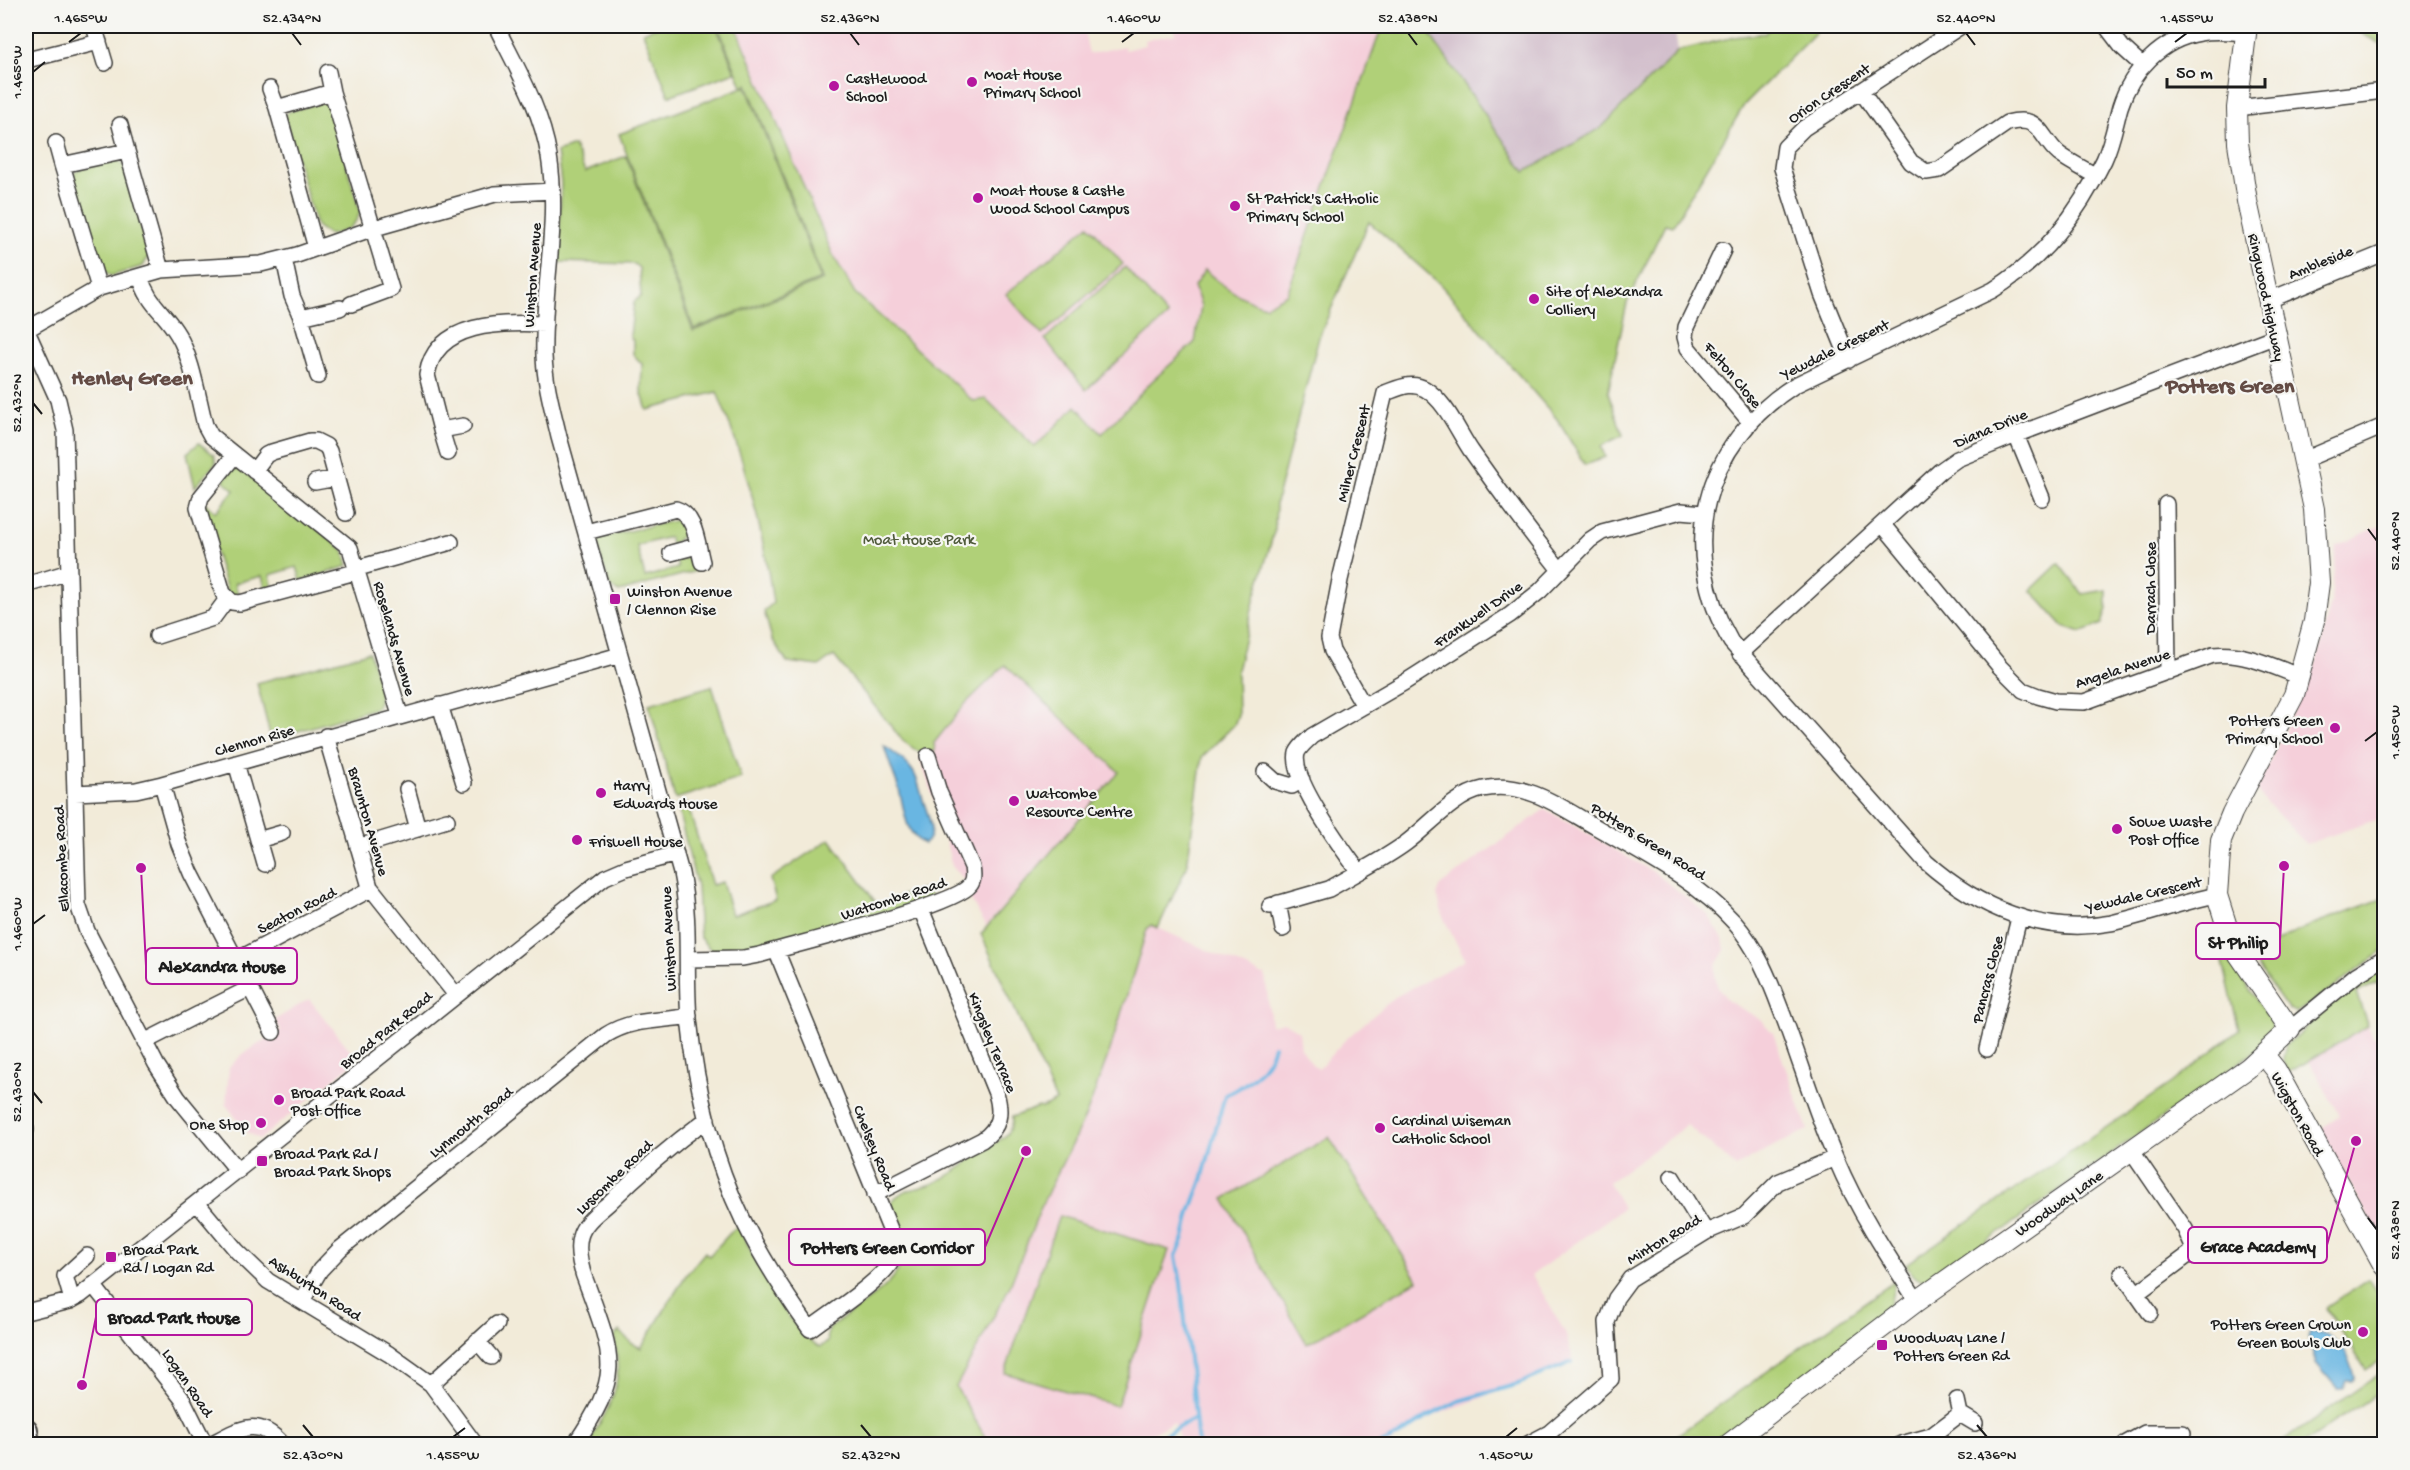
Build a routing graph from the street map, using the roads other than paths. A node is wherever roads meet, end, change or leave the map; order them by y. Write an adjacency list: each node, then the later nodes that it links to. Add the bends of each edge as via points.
1 (94, 26): 6 (street)
2 (496, 26): 22 (street, Winston Avenue, via 539,113)
3 (1961, 26): 14 (street, Orion Crescent)
4 (2106, 26): 9 (street)
5 (2246, 29): 9 (street, Yewdale Crescent, via 2190,35 2170,44); 16 (street, Ringwood Highway)
6 (99, 42): 7 (street); 8 (street)
7 (31, 59)
8 (105, 63)
9 (2143, 66): 21 (street, Yewdale Crescent, via 2128,86 2112,140)
10 (328, 72): 13 (street)
11 (270, 89): 15 (street)
12 (2385, 91): 16 (street)
13 (332, 92): 15 (street); 23 (street)
14 (1861, 92): 21 (street, via 1911,162 1926,172 1939,170 2015,121 2040,128 2059,153); 36 (street, Orion Crescent, via 1792,138 1785,147 1782,168 1822,294)
15 (277, 108): 24 (street)
16 (2237, 108): 31 (street, Ringwood Highway, via 2247,201)
17 (120, 125): 19 (street)
18 (56, 143): 20 (street)
19 (127, 151): 20 (street); 28 (street)
20 (62, 165): 30 (street)
21 (2096, 176): 36 (street, Yewdale Crescent, via 2055,240 2010,279)
22 (553, 191): 23 (street, via 495,194); 33 (street, Winston Avenue)
23 (371, 229): 24 (street); 32 (street, via 391,289)
24 (316, 249): 27 (street)
25 (1723, 250): 38 (street, Felton Close, via 1690,315 1685,337 1689,348)
26 (2385, 254): 31 (street, Ambleside)
27 (284, 259): 28 (street, via 246,266); 32 (street)
28 (161, 270): 29 (street)
29 (140, 276): 30 (street); 44 (street, Roselands Avenue, via 149,299 183,345 205,425 211,436)
30 (99, 288): 34 (street)
31 (2269, 300): 35 (street, Ringwood Highway)
32 (301, 317): 37 (street)
33 (545, 324): 41 (street, via 482,325 458,335 439,350 427,375); 54 (street, Winston Avenue, via 547,383)
34 (26, 330): 61 (street, Ellacombe Road, via 58,400 63,422)
35 (2276, 336): 42 (street, Diana Drive); 45 (street, Ringwood Highway)
36 (1849, 360): 38 (street, Yewdale Crescent, via 1787,391)
37 (318, 376)
38 (1751, 423): 52 (street, Yewdale Crescent, via 1725,458)
39 (463, 426): 41 (street)
40 (2385, 426): 45 (street)
41 (441, 430): 43 (street)
42 (2016, 435): 49 (street); 53 (street, Diana Drive, via 1947,466)
43 (448, 453)
44 (234, 456): 46 (street, Roselands Avenue); 63 (street, via 201,497 198,508)
45 (2304, 460): 68 (street, Ringwood Highway, via 2314,509 2319,583)
46 (254, 471): 47 (street, via 272,452 316,441 329,451); 59 (street, Roselands Avenue, via 343,540)
47 (337, 478): 48 (street); 51 (street)
48 (315, 482)
49 (2042, 498)
50 (2166, 504): 67 (street, Darrach Close)
51 (346, 513)
52 (1704, 513): 60 (street, Frankwell Drive, via 1681,511 1602,532); 65 (street, Yewdale Crescent, via 1701,531 1706,584 1722,627)
53 (1883, 525): 65 (street, Diana Drive); 67 (street, Angela Avenue, via 2023,690 2056,701 2084,702)
54 (586, 532): 56 (street, via 676,509 690,518); 66 (street, Winston Avenue)
55 (451, 542): 59 (street, Roselands Avenue)
56 (697, 546): 57 (street); 58 (street)
57 (671, 553)
58 (702, 562)
59 (358, 570): 63 (street, Roselands Avenue, via 240,603); 71 (street, Roselands Avenue)
60 (1560, 570): 70 (street, Frankwell Drive, via 1510,615); 70 (street, Milner Crescent, via 1491,479 1439,401 1416,385 1385,393 1329,638 1332,651)
61 (69, 572): 62 (street); 80 (street, Ellacombe Road)
62 (26, 585)
63 (227, 598): 64 (street, via 213,618)
64 (157, 636)
65 (1740, 654): 92 (street, Yewdale Crescent, via 1926,862 1977,900)
66 (620, 655): 69 (street, Clennon Rise); 86 (street, Winston Avenue)
67 (2168, 672): 68 (street, Angela Avenue, via 2225,654 2253,658)
68 (2301, 677): 90 (street, Ringwood Highway, via 2227,824 2218,855)
69 (440, 705): 71 (street, Clennon Rise); 77 (street)
70 (1364, 706): 76 (street, Frankwell Drive, via 1302,746 1297,754)
71 (400, 715): 72 (street, Clennon Rise)
72 (326, 736): 74 (street, Clennon Rise); 85 (street, Braunton Avenue)
73 (928, 756): 91 (street, Watcombe Road, via 973,878 962,892)
74 (236, 763): 78 (street, Clennon Rise); 84 (street)
75 (1265, 772): 76 (street, via 1275,781 1292,786)
76 (1302, 780): 88 (street, via 1333,837)
77 (464, 783)
78 (162, 784): 80 (street, Clennon Rise, via 136,790); 97 (street, via 184,857)
79 (407, 789): 82 (street)
80 (75, 793): 103 (street, Ellacombe Road, via 81,919)
81 (447, 820): 82 (street)
82 (418, 829): 85 (street)
83 (282, 833): 84 (street)
84 (258, 840): 87 (street)
85 (358, 847): 89 (street, Braunton Avenue)
86 (676, 854): 96 (street, Winston Avenue, via 685,899); 99 (street, Broad Park Road, via 605,878)
87 (265, 864)
88 (1359, 872): 93 (street, Potters Green Road, via 1329,889 1274,905); 108 (street, Potters Green Road, via 1472,793 1500,788 1535,793 1652,859 1722,909 1752,945 1766,970)
89 (371, 889): 97 (street, Seaton Road); 99 (street, Braunton Avenue)
90 (2217, 895): 92 (street, Yewdale Crescent, via 2109,923 2068,926); 101 (street, Ringwood Highway, via 2233,946)
91 (921, 909): 94 (street, Watcombe Road); 111 (street, Kingsley Terrace, via 996,1093 999,1119 982,1140)
92 (2019, 918): 104 (street, Pancras Close)
93 (1283, 929)
94 (776, 950): 96 (street, Watcombe Road, via 743,958); 111 (street, Chelsey Road)
95 (2385, 958): 101 (street, Woodway Lane, via 2356,975)
96 (688, 959): 100 (street, Winston Avenue)
97 (237, 960): 98 (street)
98 (250, 988): 102 (street); 103 (street)
99 (456, 995): 109 (street, Broad Park Road)
100 (689, 1016): 106 (street, Winston Avenue); 120 (street, Lynmouth Road, via 634,1022 606,1035 340,1249 320,1270)
101 (2290, 1029): 105 (street, Woodway Lane)
102 (273, 1032)
103 (144, 1041): 109 (street, Ellacombe Road, via 178,1098)
104 (1987, 1049)
105 (2265, 1055): 107 (street, Woodway Lane); 115 (street, Wigston Road)
106 (707, 1119): 125 (street, Winston Avenue, via 742,1218); 137 (street, Luscombe Road, via 669,1146 585,1227 580,1237 580,1262 609,1347 610,1368 605,1392)
107 (2131, 1150): 118 (street, via 2193,1247 2184,1259); 121 (street, Woodway Lane)
108 (1835, 1158): 113 (street, Minton Road, via 1778,1182 1751,1211); 121 (street, Potters Green Road, via 1855,1200)
109 (238, 1171): 112 (street, Broad Park Road)
110 (1672, 1177): 113 (street)
111 (875, 1194): 125 (street, Chelsey Road, via 892,1234 893,1256 889,1265)
112 (197, 1203): 117 (street, Broad Park Road); 120 (street, Ashburton Road, via 258,1273)
113 (1706, 1232): 138 (street, Minton Road, via 1630,1279 1616,1298 1607,1322 1612,1374 1609,1382 1549,1433)
114 (87, 1256): 119 (street, via 65,1276)
115 (2385, 1266)
116 (2121, 1273): 118 (street)
117 (93, 1285): 119 (street, Broad Park Road); 133 (street, Logan Road, via 183,1400)
118 (2136, 1294): 123 (street)
119 (72, 1300): 122 (street, Broad Park Road)
120 (302, 1301): 128 (street, Ashburton Road)
121 (1917, 1301): 139 (street, Woodway Lane)
122 (26, 1312)
123 (2150, 1313)
124 (497, 1324): 126 (street)
125 (810, 1329)
126 (477, 1341): 127 (street); 128 (street)
127 (491, 1357)
128 (431, 1383): 136 (street, Ashburton Road)
129 (1976, 1424): 140 (street, via 1958,1407 1931,1436)
130 (26, 1430): 132 (main road)
131 (2183, 1434): 141 (street, via 2145,1432)
132 (28, 1444)
133 (206, 1444)
134 (212, 1444): 135 (street, via 236,1431 255,1427)
135 (282, 1444)
136 (475, 1444)
137 (575, 1444)
138 (1528, 1444)
139 (1729, 1444)
140 (1901, 1444)
141 (2125, 1444)

